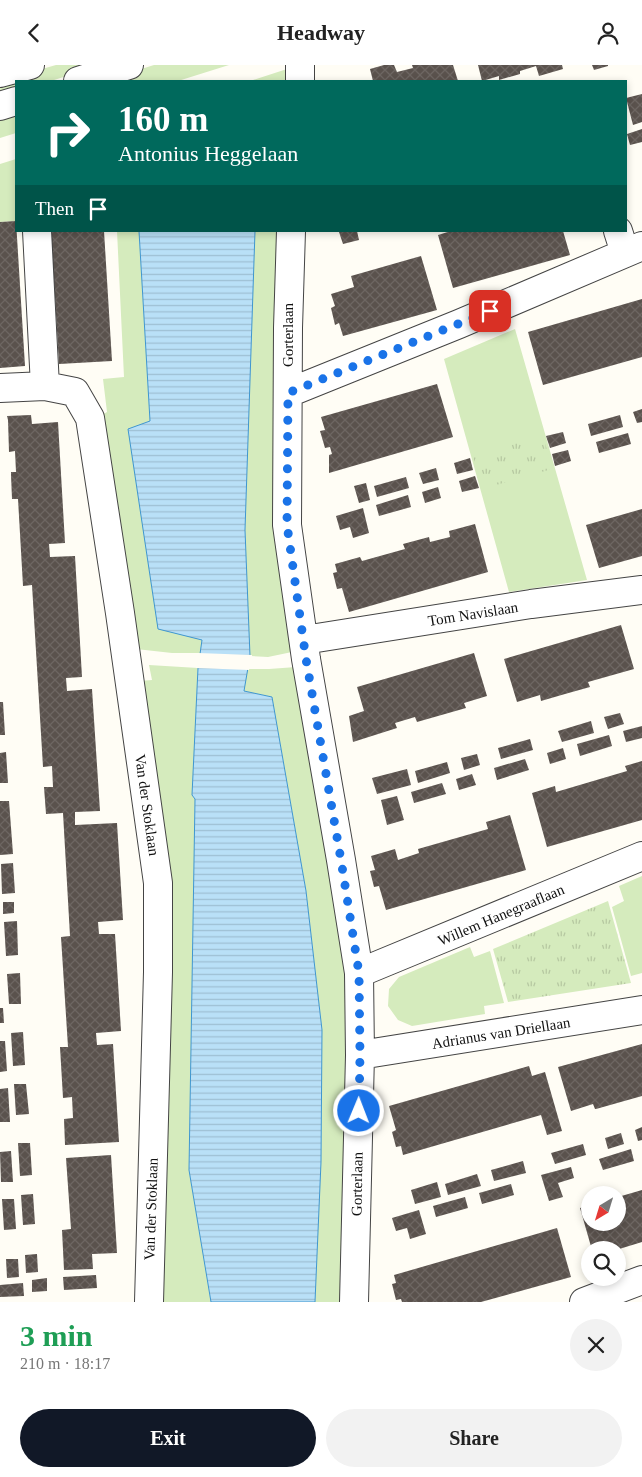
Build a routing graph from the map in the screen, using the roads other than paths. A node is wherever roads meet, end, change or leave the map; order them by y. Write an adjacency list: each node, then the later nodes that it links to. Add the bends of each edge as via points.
1 (30, 65): 4 (street)
2 (129, 65): 5 (street)
3 (300, 65): 6 (street)
4 (0, 73)
5 (81, 80)
6 (300, 80)
7 (15, 101): 8 (street)
8 (0, 106)
9 (37, 232): 12 (street)
10 (291, 232): 14 (street, Gorterlaan)
11 (628, 244): 14 (street, via 459,324)
12 (45, 386): 13 (street, Van der Stoklaan); 22 (street, Van der Stoklaan, via 75,392 90,419 158,883)
13 (0, 388)
14 (288, 393): 16 (street, Gorterlaan, via 287,525)
15 (642, 590): 16 (street, Tom Navislaan, via 531,604)
16 (304, 641): 18 (street, Gorterlaan)
17 (642, 855): 18 (street, Willem Hanegraaflaan)
18 (359, 973): 20 (street, Gorterlaan)
19 (642, 1010): 20 (street, Adrianus van Driellaan)
20 (360, 1055): 23 (street, Gorterlaan)
21 (642, 1280): 24 (street)
22 (149, 1302)
23 (354, 1302)
24 (584, 1302)

